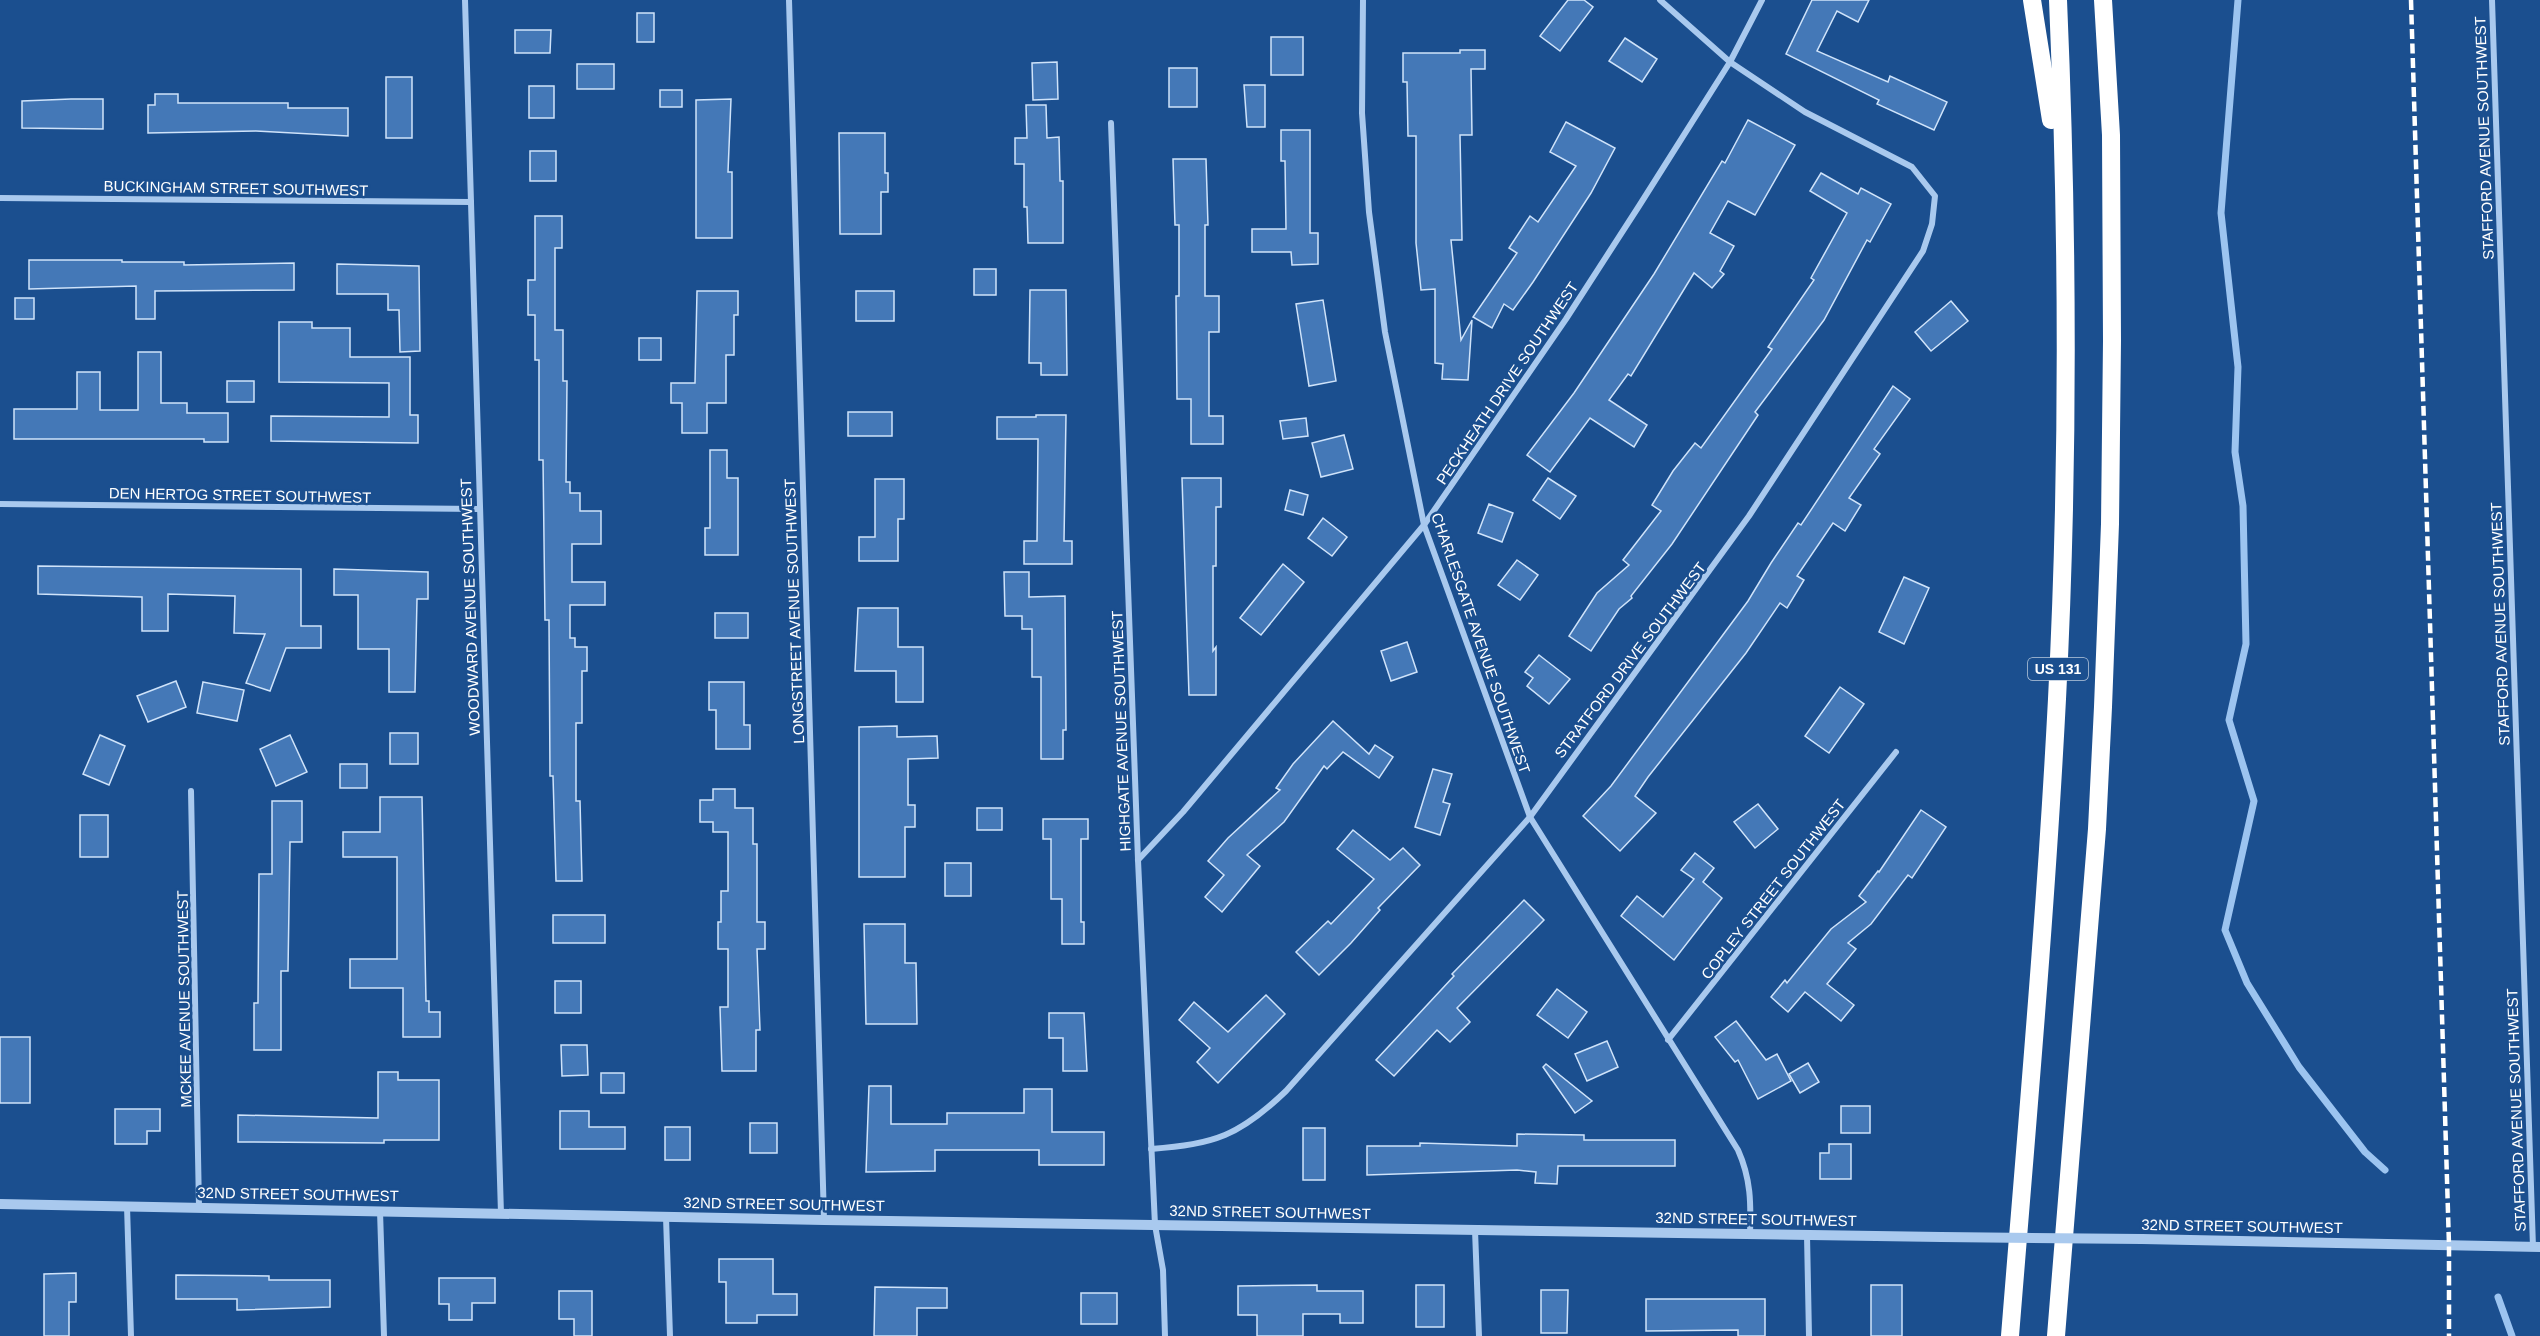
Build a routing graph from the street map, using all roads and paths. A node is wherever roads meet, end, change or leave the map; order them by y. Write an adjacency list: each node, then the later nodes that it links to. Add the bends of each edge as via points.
1 (465, 0): 16 (street, WOODWARD AVENUE SOUTHWEST)
2 (789, 0): 32 (street, LONGSTREET AVENUE SOUTHWEST)
3 (1363, 0): 19 (street, CHARLESGATE AVENUE SOUTHWEST, via 1362,113 1369,212 1385,332)
4 (1660, 0): 12 (street)
5 (1762, 0): 12 (street, PECKHEATH DRIVE SOUTHWEST)
6 (2032, 0): 14 (highway)
7 (2058, 0): 14 (highway, US 131)
8 (2103, 0): 11 (highway, US 131)
9 (2110, 0): 11 (highway)
10 (2492, 0): 37 (street, STAFFORD AVENUE SOUTHWEST)
11 (2106, 55): 45 (highway, US 131, via 2111,135 2112,341 2103,707 2097,829)
12 (1730, 62): 19 (street, PECKHEATH DRIVE SOUTHWEST, via 1566,319); 22 (street, STRATFORD DRIVE SOUTHWEST, via 1805,112 1912,167 1935,196 1932,224 1923,251 1749,516)
13 (1111, 123): 23 (street, HIGHGATE AVENUE SOUTHWEST)
14 (2063, 191): 44 (highway, US 131, via 2065,413 2057,698 2045,908)
15 (0, 198): 16 (street, BUCKINGHAM STREET SOUTHWEST)
16 (471, 202): 18 (street, WOODWARD AVENUE SOUTHWEST)
17 (0, 504): 18 (street, DEN HERTOG STREET SOUTHWEST)
18 (479, 509): 30 (street, WOODWARD AVENUE SOUTHWEST)
19 (1424, 525): 22 (street, CHARLESGATE AVENUE SOUTHWEST); 23 (street, PECKHEATH DRIVE SOUTHWEST, via 1183,812)
20 (1896, 752): 24 (street, COPLEY STREET SOUTHWEST)
21 (191, 791): 28 (street, MCKEE AVENUE SOUTHWEST)
22 (1530, 817): 24 (street, CHARLESGATE AVENUE SOUTHWEST); 25 (street, STRATFORD DRIVE SOUTHWEST, via 1286,1091 1256,1119 1224,1136 1191,1146)
23 (1138, 860): 25 (street, HIGHGATE AVENUE SOUTHWEST)
24 (1668, 1040): 35 (street, CHARLESGATE AVENUE SOUTHWEST, via 1738,1150 1747,1171)
25 (1151, 1149): 33 (street, HIGHGATE AVENUE SOUTHWEST)
26 (0, 1204): 27 (street, 32ND STREET SOUTHWEST)
27 (127, 1206): 28 (street, 32ND STREET SOUTHWEST); 38 (street)
28 (200, 1207): 29 (street, 32ND STREET SOUTHWEST)
29 (380, 1210): 30 (street, 32ND STREET SOUTHWEST); 39 (street)
30 (501, 1214): 31 (street, 32ND STREET SOUTHWEST)
31 (666, 1216): 32 (street, 32ND STREET SOUTHWEST); 40 (street)
32 (824, 1221): 33 (street, 32ND STREET SOUTHWEST)
33 (1155, 1225): 34 (street, 32ND STREET SOUTHWEST); 41 (street, HIGHGATE AVENUE SOUTHWEST, via 1163,1270)
34 (1475, 1230): 35 (street, 32ND STREET SOUTHWEST); 42 (street)
35 (1750, 1234): 36 (street, 32ND STREET SOUTHWEST)
36 (1806, 1235): 37 (street, 32ND STREET SOUTHWEST, bridge); 43 (street)
37 (2536, 1247)
38 (130, 1336)
39 (384, 1336)
40 (670, 1336)
41 (1166, 1336)
42 (1479, 1336)
43 (1809, 1336)
44 (2010, 1336)
45 (2056, 1336)

